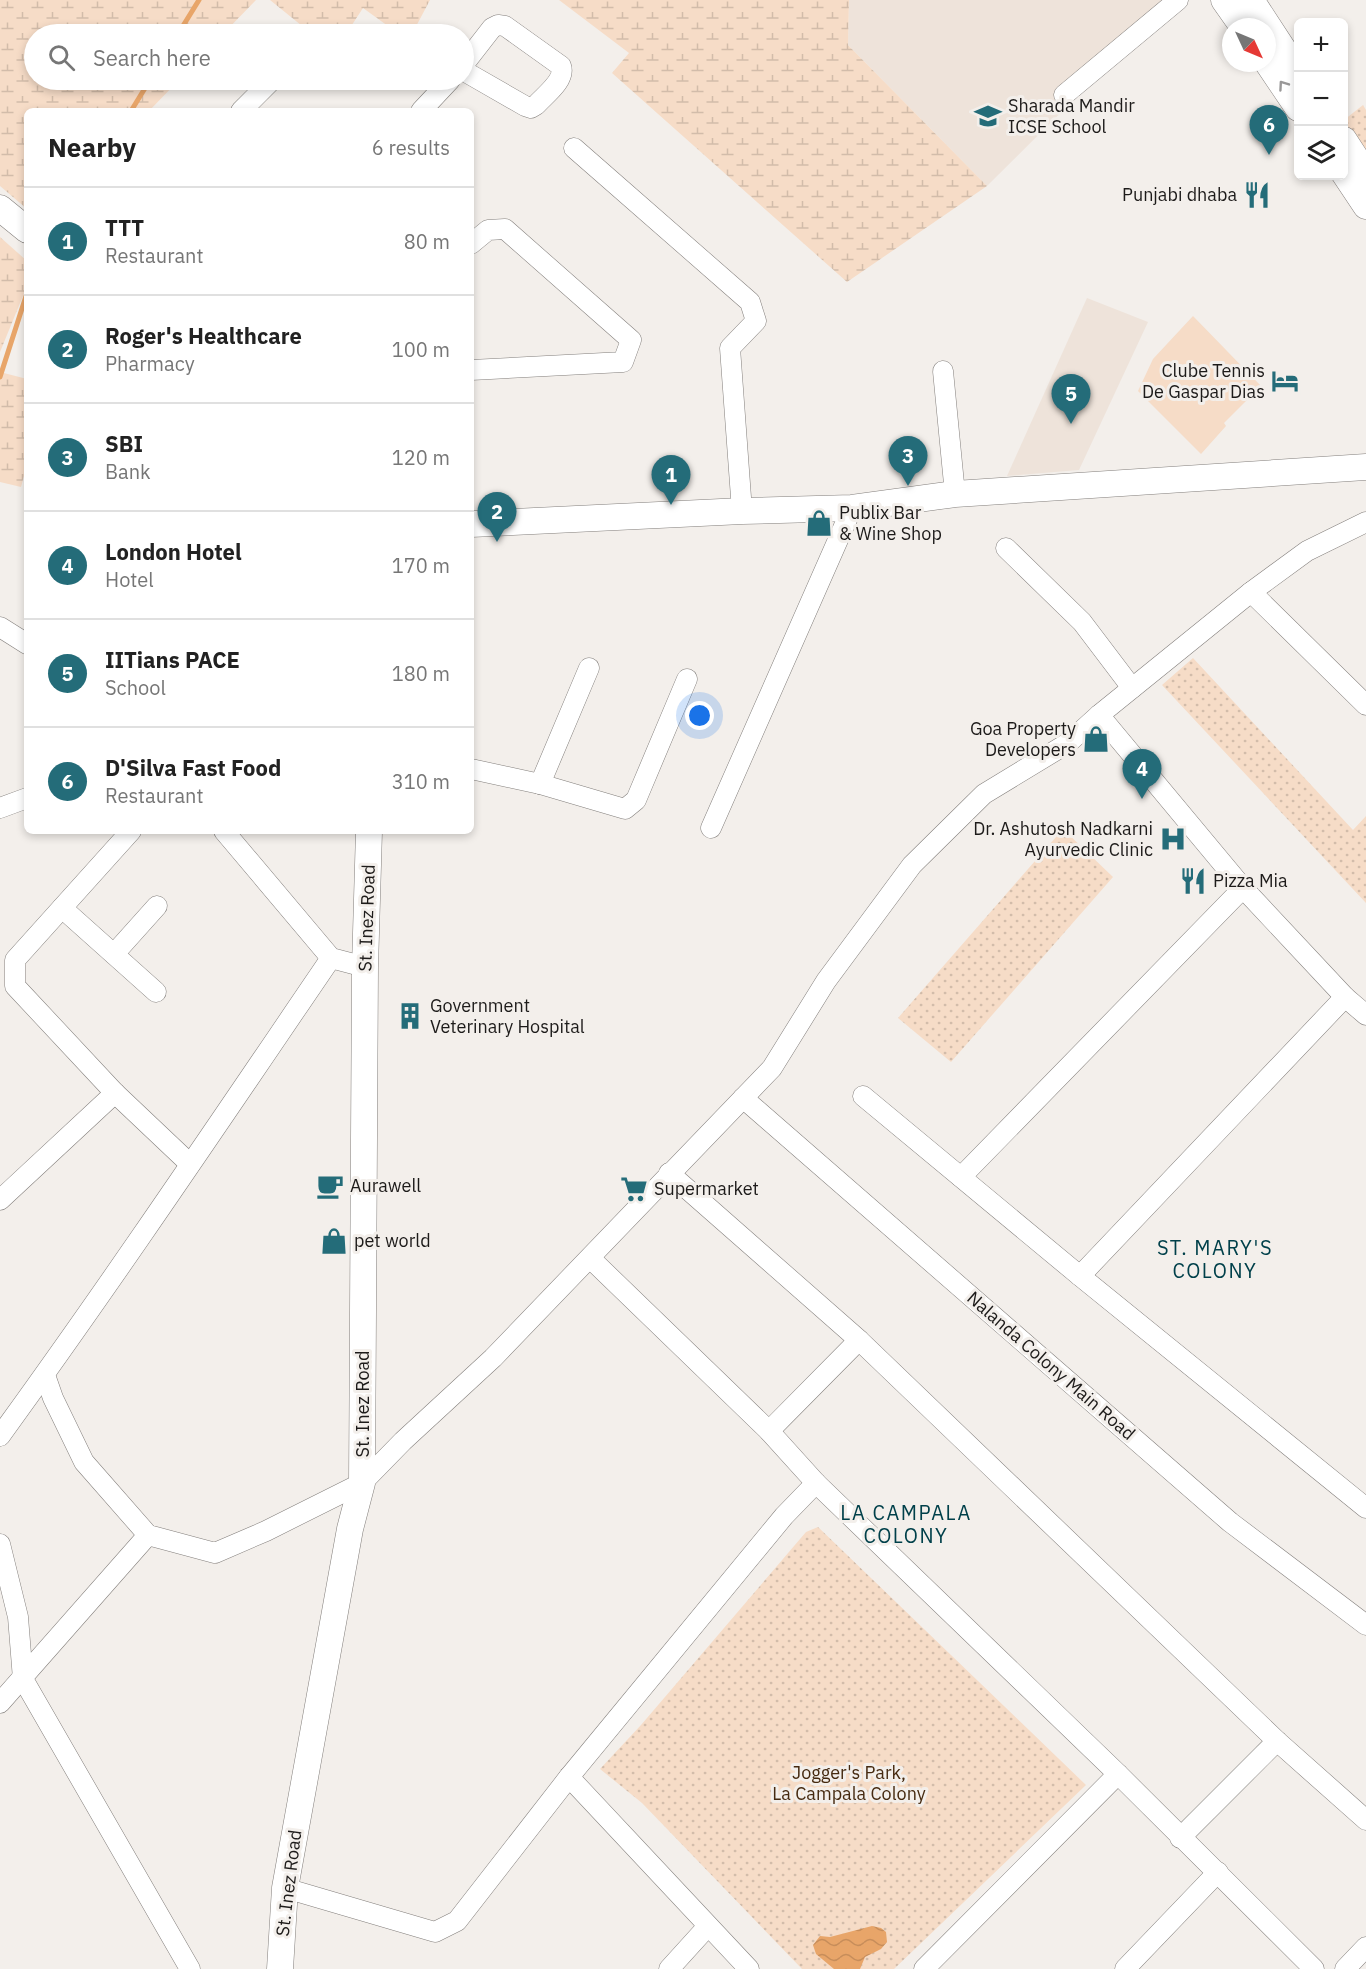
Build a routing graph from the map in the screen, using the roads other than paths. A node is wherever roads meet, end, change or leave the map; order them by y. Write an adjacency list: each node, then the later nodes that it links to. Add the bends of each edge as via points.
1 (1178, 0): 11 (street)
2 (1224, 0): 4 (main road)
3 (1251, 0): 6 (main road)
4 (1237, 18)
5 (474, 51): 8 (street, via 492,28 505,26 563,71 561,78 531,108)
6 (1294, 64)
7 (1274, 72): 12 (main road, one-way to 7)
8 (474, 77)
9 (262, 90): 13 (street)
10 (441, 90): 14 (street)
11 (1064, 95)
12 (1294, 101)
13 (244, 108)
14 (424, 108)
15 (1348, 146): 17 (main road)
16 (574, 148): 28 (street, via 750,302 756,321 730,348)
17 (1366, 174)
18 (1348, 179): 19 (main road)
19 (1366, 206)
20 (0, 208): 21 (main road)
21 (24, 228)
22 (474, 242): 23 (street, via 488,230 505,229 631,340 623,362)
23 (474, 370)
24 (943, 371): 26 (street)
25 (1366, 467): 26 (main road)
26 (955, 494): 27 (main road)
27 (852, 508): 28 (main road); 44 (street)
28 (742, 511): 30 (main road)
29 (1366, 522): 32 (street, via 1307,551)
30 (474, 524)
31 (1006, 548): 37 (street, via 1082,622)
32 (1251, 592): 37 (street); 38 (street)
33 (0, 627): 34 (street)
34 (24, 642)
35 (589, 668): 41 (street)
36 (687, 679): 41 (street, via 631,806 625,809)
37 (1132, 688): 39 (street)
38 (1366, 705)
39 (1099, 715): 48 (street); 59 (street, via 1068,742 984,794 912,865 826,981 772,1068)
40 (474, 770): 41 (street)
41 (540, 784)
42 (24, 799): 43 (street)
43 (0, 808)
44 (711, 828)
45 (128, 834): 50 (street)
46 (227, 834): 52 (street)
47 (369, 834): 53 (main road, St. Inez Road)
48 (1243, 888): 55 (street); 62 (street)
49 (158, 906): 51 (street)
50 (62, 908): 51 (street); 57 (street, via 15,960 15,986)
51 (114, 954): 54 (street)
52 (331, 958): 53 (street); 60 (street)
53 (365, 967): 70 (main road, St. Inez Road)
54 (156, 992)
55 (1345, 997): 56 (street); 65 (street)
56 (1366, 1015)
57 (115, 1093): 60 (street); 63 (street)
58 (864, 1096): 62 (street)
59 (743, 1098): 61 (street); 75 (street, Nalanda Colony Main Road, via 1230,1522)
60 (190, 1164): 67 (street)
61 (669, 1173): 64 (street); 66 (street)
62 (961, 1177): 65 (street)
63 (0, 1200)
64 (590, 1258): 68 (street); 70 (street, via 493,1359 403,1440)
65 (1080, 1276): 72 (street)
66 (859, 1340): 68 (street); 78 (street)
67 (45, 1375): 69 (street); 73 (street, via 84,1462)
68 (769, 1431): 71 (street)
69 (0, 1436)
70 (362, 1483): 73 (street, via 215,1553); 84 (main road, St. Inez Road, via 350,1529)
71 (816, 1483): 79 (street); 80 (street, via 784,1515)
72 (1366, 1508)
73 (148, 1535): 76 (street)
74 (0, 1544): 76 (street, via 18,1617)
75 (1366, 1625)
76 (22, 1679): 77 (street); 88 (street)
77 (0, 1703)
78 (1278, 1741): 81 (street); 82 (street)
79 (1118, 1774): 82 (street); 92 (street)
80 (569, 1777): 84 (street, via 457,1921 435,1932); 85 (street)
81 (1362, 1809)
82 (1180, 1838): 83 (street)
83 (1218, 1872): 87 (street); 93 (street)
84 (285, 1888): 89 (main road, St. Inez Road)
85 (708, 1926): 90 (street); 91 (street)
86 (1366, 1947): 94 (street)
87 (1128, 1968)
88 (190, 1969)
89 (280, 1969)
90 (669, 1969)
91 (749, 1969)
92 (924, 1969)
93 (1314, 1969)
94 (1345, 1969)

